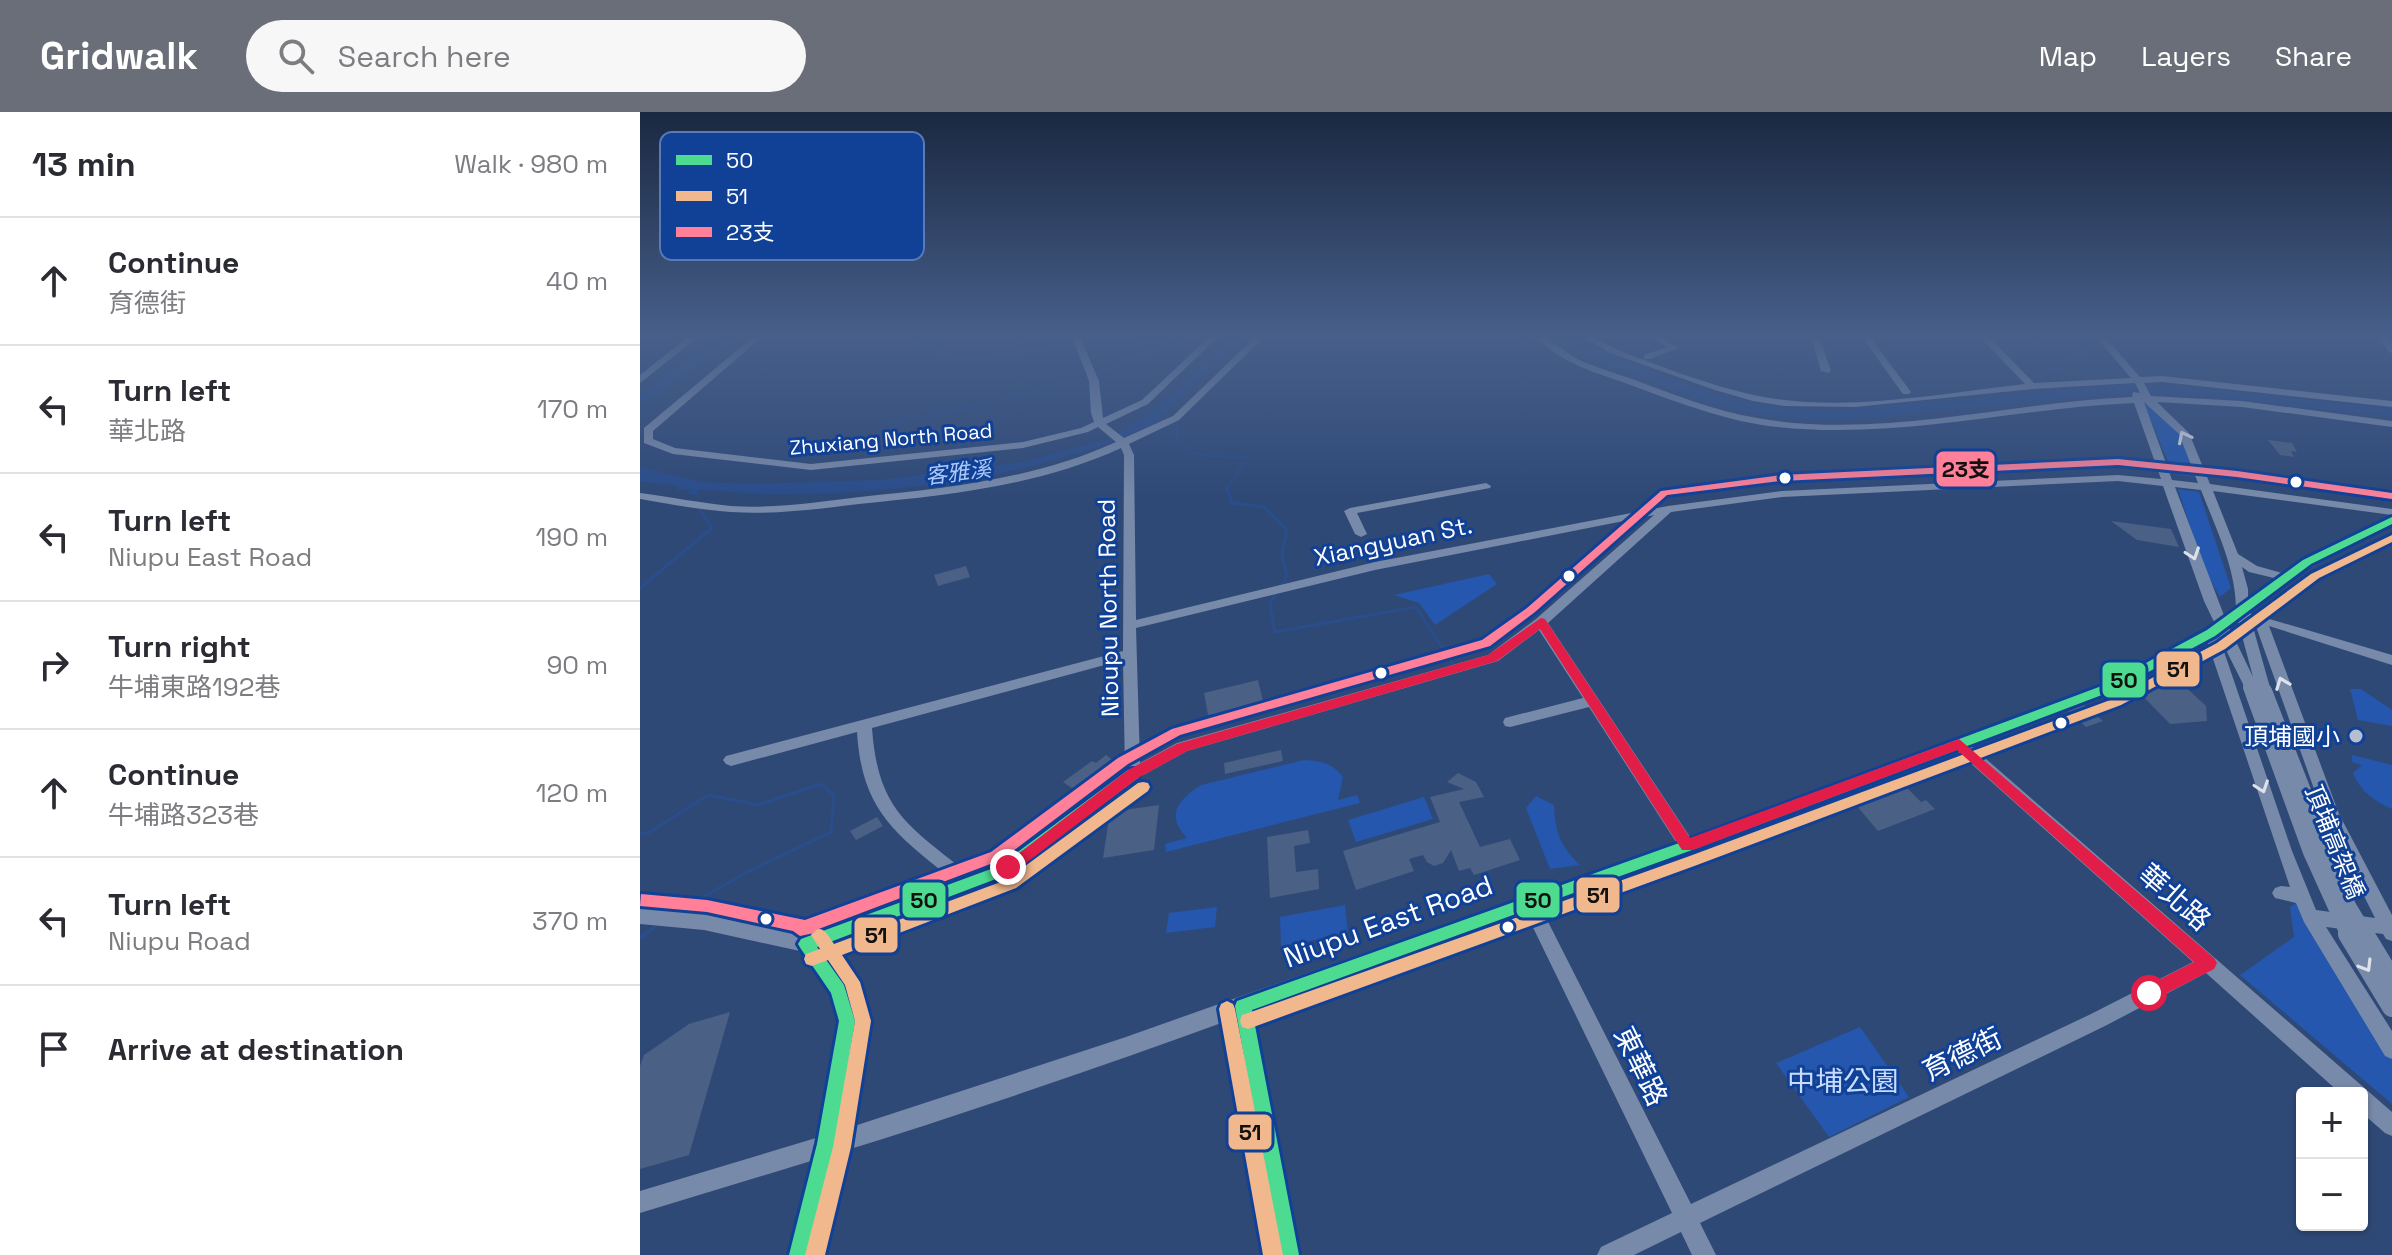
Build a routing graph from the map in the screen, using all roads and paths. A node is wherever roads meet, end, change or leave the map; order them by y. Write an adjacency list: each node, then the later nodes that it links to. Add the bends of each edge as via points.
1 (695, 390): 15 (street, Zhuxiang North Road, via 648,430 648,441 673,451 811,467 992,450)
2 (1095, 390): 15 (street)
3 (1157, 390): 15 (street, Zhuxiang North Road)
4 (1205, 390): 17 (street, via 1176,418)
5 (1654, 390): 13 (street, via 1733,417 1855,427)
6 (1727, 390): 9 (street, via 1788,403 1850,403)
7 (1748, 390): 12 (street, via 1836,399)
8 (1935, 390): 12 (street)
9 (1977, 390)
10 (2139, 390): 13 (street)
11 (2274, 390): 14 (street)
12 (1906, 392)
13 (2144, 399): 16 (street); 18 (street, via 2149,435); 20 (street, one-way to 13, via 2184,433)
14 (2392, 404)
15 (1100, 424): 17 (street)
16 (2392, 424)
17 (1124, 443): 21 (street, via 1010,481 821,505 732,509); 33 (street, Nioupu North Road, via 1129,455)
18 (2168, 482): 20 (street, Xiangyuan St.); 22 (street, Xiangyuan St., via 2052,479 1782,494); 34 (street, one-way to 34)
19 (1486, 486): 27 (street, via 1350,511)
20 (2205, 486): 23 (street, Xiangyuan St.); 28 (street)
21 (640, 496)
22 (1668, 509): 24 (street, Xiangyuan St.); 26 (street)
23 (2392, 512)
24 (1625, 518): 26 (street, via 1643,521); 33 (street, Xiangyuan St., via 1375,566)
25 (2392, 520): 29 (street, Niupu East Road)
26 (1645, 529): 32 (street)
27 (1361, 534)
28 (2233, 556): 29 (street, via 2253,569); 30 (street)
29 (2283, 577): 30 (street, Niupu East Road)
30 (2242, 612): 31 (street); 34 (street, Niupu East Road); 39 (street)
31 (2260, 620): 38 (street); 53 (street, one-way to 31, via 2331,814)
32 (1541, 622): 40 (street); 45 (street, via 1493,658 1182,747)
33 (1129, 626): 36 (street, Nioupu North Road)
34 (2216, 629): 35 (street, Niupu East Road); 37 (street); 39 (street)
35 (2179, 650): 37 (street); 43 (street, Niupu East Road, via 2111,687)
36 (1130, 654): 42 (street); 45 (street, Nioupu North Road)
37 (2218, 658): 39 (street); 49 (street, one-way to 49)
38 (2392, 660)
39 (2254, 686): 56 (street, 頂埔高架橋, bridge, via 2348,906); 57 (street, 頂埔高架橋, one-way to 57, bridge, via 2322,882)
40 (1593, 701): 41 (street); 46 (street)
41 (1510, 722)
42 (864, 724): 44 (street); 47 (street, via 865,758 880,802 894,822)
43 (1959, 744): 46 (street, Niupu East Road); 55 (street, 華北路)
44 (731, 760)
45 (1133, 774): 47 (street, via 1016,863)
46 (1687, 846): 50 (street, Niupu East Road)
47 (969, 884): 54 (street)
48 (2281, 893): 49 (street)
49 (2301, 896): 52 (street)
50 (1529, 901): 62 (street, Niupu East Road, via 1077,1063); 64 (street, 東華路)
51 (640, 916): 54 (street, via 704,922)
52 (2310, 917): 53 (street); 58 (street)
53 (2390, 930)
54 (806, 944): 62 (street, via 838,990 847,1021)
55 (2208, 963): 59 (street, 華北路); 64 (street, 育德街)
56 (2392, 980)
57 (2392, 1007)
58 (2392, 1049)
59 (2348, 1087)
60 (2368, 1104): 61 (street)
61 (2392, 1126)
62 (826, 1144): 63 (street, Niupu East Road); 65 (street)
63 (640, 1202)
64 (1685, 1217): 66 (street, 育德街); 67 (street, 東華路)
65 (799, 1255)
66 (1609, 1255)
67 (1704, 1255)

